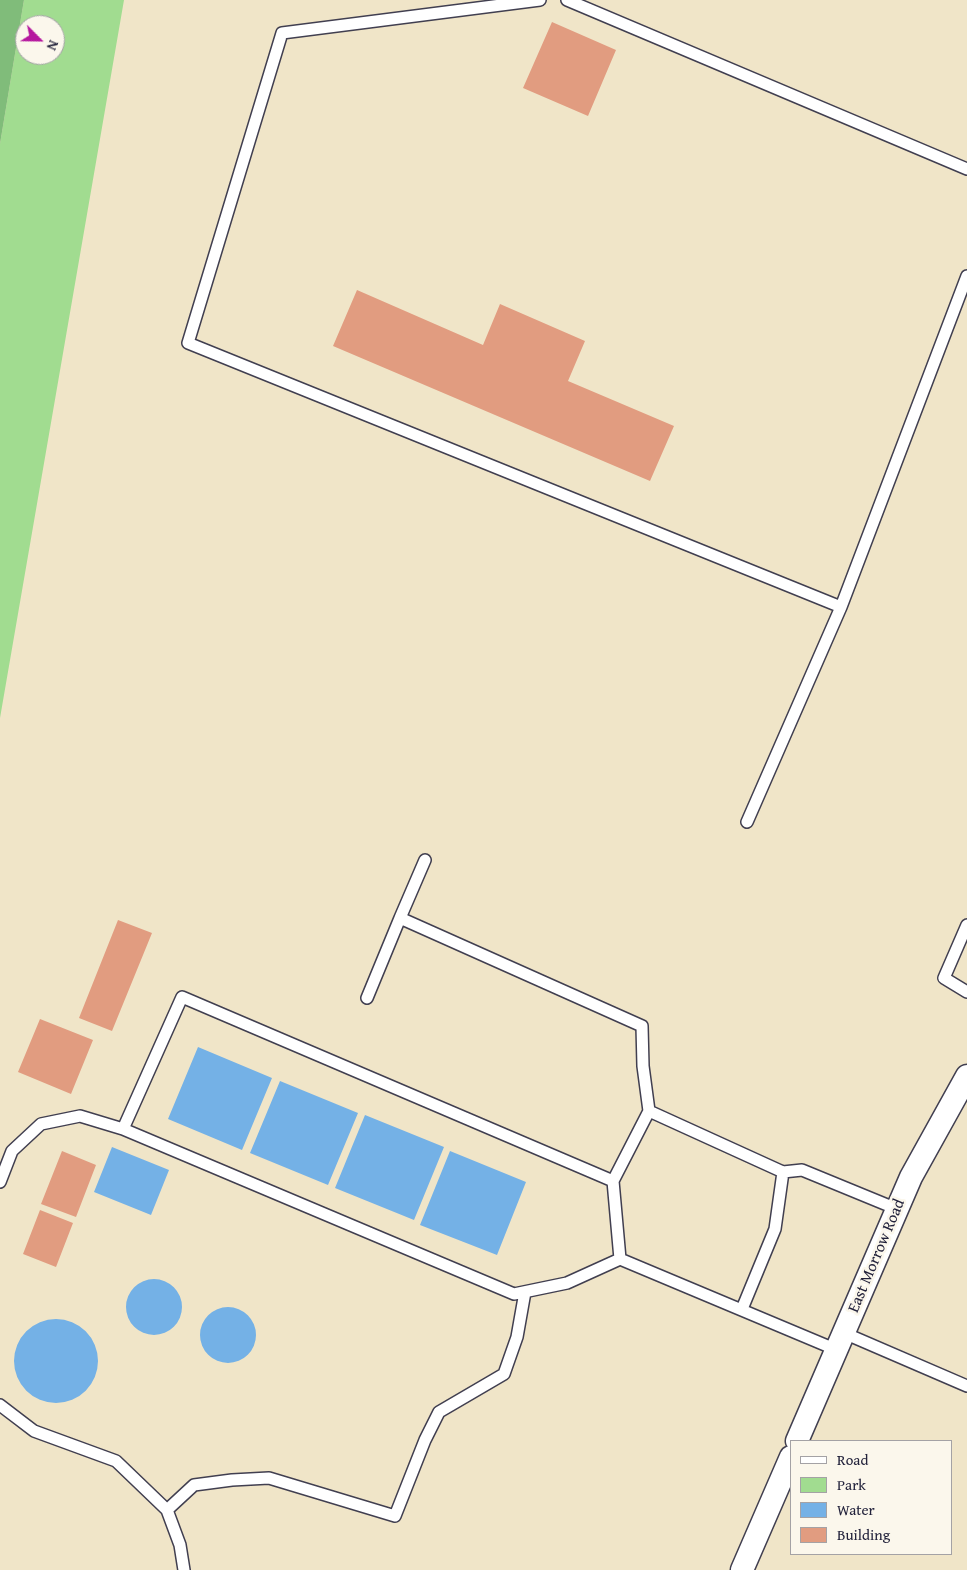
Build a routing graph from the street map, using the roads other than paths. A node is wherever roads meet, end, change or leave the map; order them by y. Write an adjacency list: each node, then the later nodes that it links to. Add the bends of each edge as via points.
1 (540, 0): 5 (lane, via 282,32 188,343)
2 (567, 0): 3 (lane)
3 (967, 169)
4 (967, 276): 5 (lane)
5 (841, 607): 6 (lane)
6 (747, 822)
7 (425, 860): 8 (lane)
8 (400, 918): 11 (lane); 14 (lane, via 642,1026)
9 (967, 925): 10 (lane, via 944,978)
10 (967, 992)
11 (368, 998)
12 (967, 1076): 13 (street, East Morrow Road)
13 (960, 1104): 19 (street, East Morrow Road, via 910,1176)
14 (649, 1111): 16 (lane); 17 (lane)
15 (123, 1129): 17 (lane, via 182,997); 18 (lane, via 80,1116 41,1124 12,1151); 21 (lane, via 514,1294)
16 (784, 1172): 19 (lane, via 802,1170); 22 (lane, via 775,1229)
17 (614, 1181): 20 (lane)
18 (0, 1182)
19 (897, 1209): 23 (street, East Morrow Road)
20 (620, 1259): 21 (lane, via 567,1283); 22 (lane)
21 (526, 1292): 28 (lane, via 517,1337 504,1374 439,1412 395,1516 269,1478 194,1485)
22 (742, 1309): 23 (lane)
23 (840, 1341): 24 (lane); 26 (street, East Morrow Road)
24 (967, 1386)
25 (0, 1405): 28 (lane, via 34,1431 116,1461)
26 (798, 1440)
27 (790, 1459): 30 (street)
28 (167, 1510): 29 (lane, via 180,1546)
29 (184, 1570)
30 (742, 1570)

